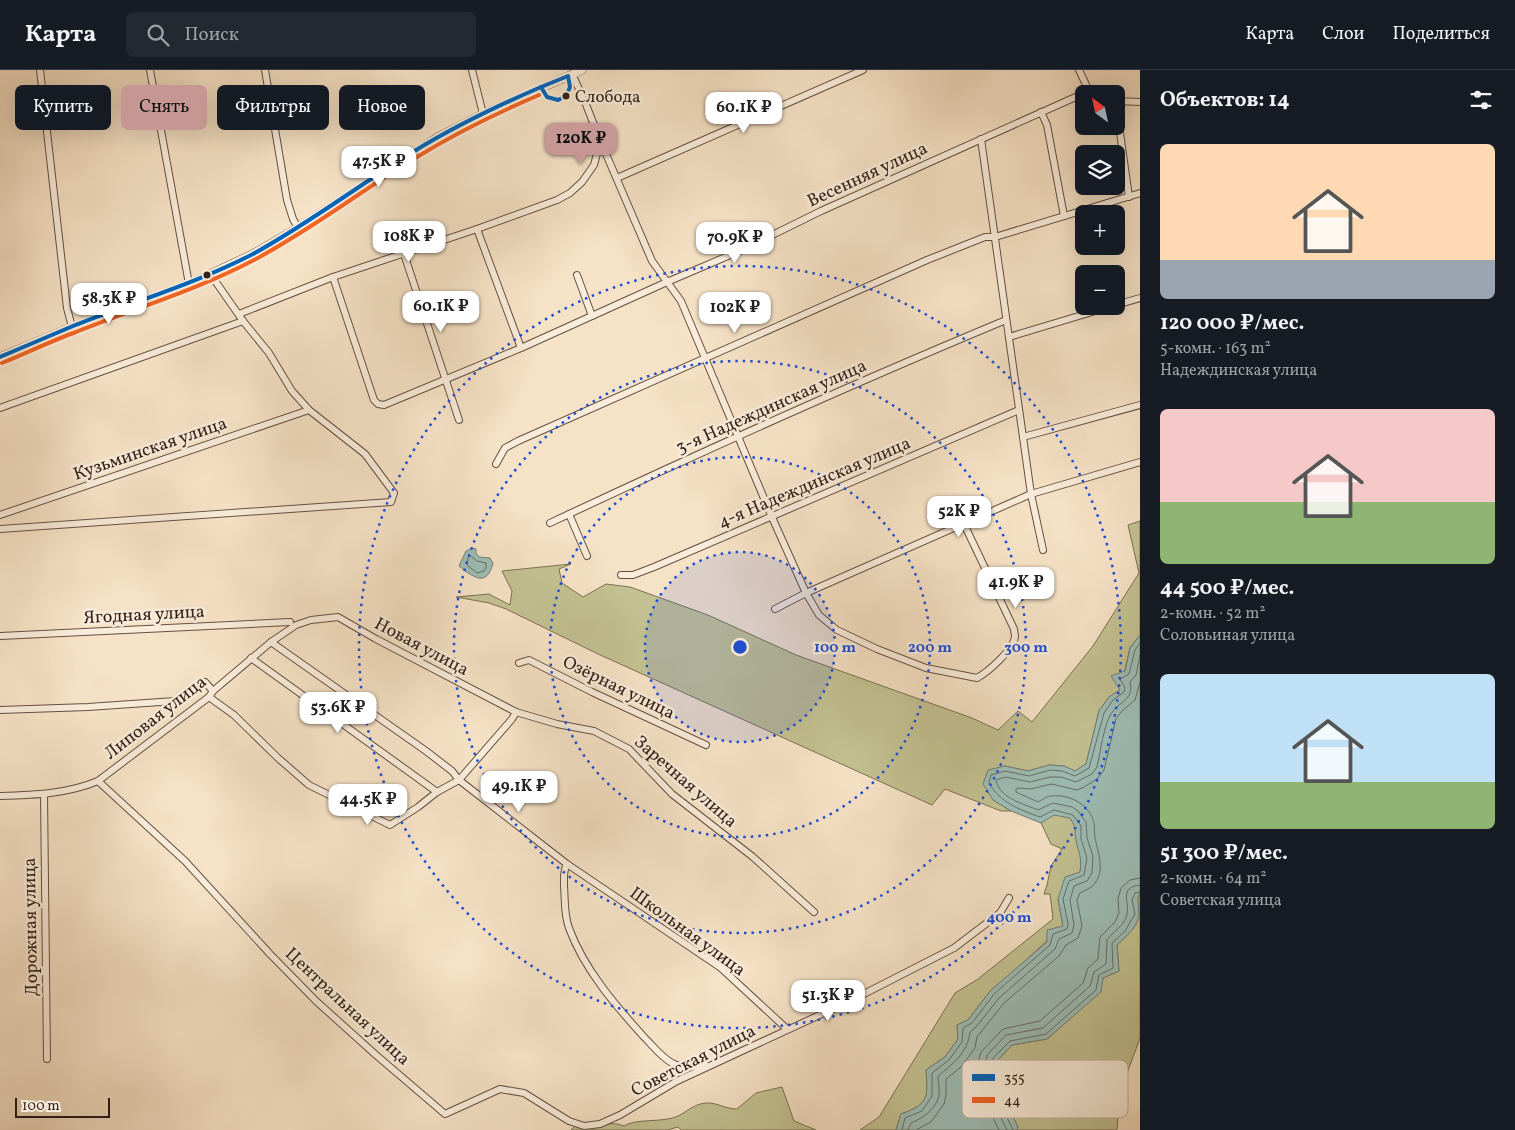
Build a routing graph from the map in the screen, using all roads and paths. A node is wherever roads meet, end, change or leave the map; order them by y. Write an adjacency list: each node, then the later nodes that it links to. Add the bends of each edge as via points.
1 (40, 70): 38 (street, via 67,308)
2 (150, 70): 30 (street)
3 (265, 70): 22 (street, via 287,200)
4 (472, 70): 14 (street)
5 (582, 70): 8 (street)
6 (863, 70): 18 (street)
7 (1079, 70): 9 (street)
8 (572, 74): 14 (street); 17 (street)
9 (1087, 85)
10 (1075, 99): 13 (street, Весенняя улица)
11 (1140, 102): 12 (street)
12 (1125, 103)
13 (1041, 112): 16 (street, Весенняя улица); 21 (street, via 1047,126)
14 (483, 114): 22 (street, via 438,137)
15 (1120, 135): 20 (street)
16 (981, 139): 24 (street); 29 (street, Весенняя улица)
17 (600, 140): 18 (street); 23 (street, via 594,165 570,193)
18 (617, 178): 29 (street, via 652,261)
19 (1140, 193): 20 (street)
20 (1128, 197): 21 (street)
21 (1064, 216): 24 (street)
22 (298, 228): 26 (street)
23 (477, 229): 25 (street); 40 (street)
24 (994, 237): 36 (street); 42 (street, via 985,237 927,260)
25 (404, 254): 28 (street); 43 (street)
26 (210, 275): 30 (street); 33 (street)
27 (577, 275): 35 (street)
28 (333, 277): 33 (street); 43 (street, Весенняя улица, via 378,404 384,405)
29 (667, 282): 35 (street, Весенняя улица); 42 (street, via 681,300)
30 (189, 284): 38 (street)
31 (1140, 298): 32 (street)
32 (1125, 302)
33 (239, 314): 37 (street)
34 (1082, 315): 39 (street)
35 (592, 316): 40 (street, Весенняя улица)
36 (1006, 320): 39 (street); 49 (street, 3-я Надеждинская улица)
37 (243, 321): 45 (street); 46 (street)
38 (72, 327): 41 (street)
39 (1009, 337): 47 (street)
40 (521, 348): 43 (street, Весенняя улица)
41 (0, 357)
42 (705, 359): 49 (street); 52 (street, via 518,441 505,448)
43 (445, 380): 48 (street)
44 (1140, 405): 50 (street)
45 (0, 408)
46 (309, 410): 55 (street, Кузьминская улица); 59 (street, via 365,454 394,493 391,502)
47 (1019, 410): 50 (street); 56 (street, 4-я Надеждинская улица)
48 (459, 420)
49 (738, 436): 54 (street, 3-я Надеждинская улица); 56 (street)
50 (1023, 437): 53 (street)
51 (1140, 462): 53 (street)
52 (496, 464)
53 (1031, 494): 58 (street); 60 (street)
54 (569, 514): 57 (street, 3-я Надеждинская улица); 61 (street)
55 (0, 515)
56 (771, 516): 62 (street, 4-я Надеждинская улица, via 654,567 633,575); 63 (street)
57 (550, 523)
58 (964, 524): 63 (street); 63 (street, via 1015,637 1012,645 987,673 977,678 915,665 837,630 819,615)
59 (0, 529)
60 (1043, 550)
61 (587, 556)
62 (621, 575)
63 (806, 593): 64 (street)
64 (775, 609)
65 (311, 620): 68 (street, Липовая улица, via 296,625); 73 (street, Новая улица, via 338,617)
66 (290, 622): 67 (street, Ягодная улица)
67 (0, 636)
68 (271, 642): 69 (street, Липовая улица); 75 (street, Школьная улица, via 426,751)
69 (251, 658): 71 (street, Липовая улица); 77 (street)
70 (519, 663): 74 (street, Озёрная улица, via 529,660)
71 (211, 694): 72 (street, via 205,682 175,701); 76 (street, Липовая улица); 77 (street, via 309,785 390,825)
72 (0, 710)
73 (516, 712): 75 (street); 82 (street, Заречная улица, via 594,731 630,749 672,794 752,857)
74 (706, 745)
75 (459, 780): 77 (street); 80 (street, Школьная улица)
76 (98, 781): 78 (street, Липовая улица, via 82,788); 86 (street, Центральная улица, via 185,861 316,1001 445,1114 500,1089 524,1093 584,1126 600,1124)
77 (437, 792)
78 (44, 794): 79 (street, Липовая улица); 85 (street, Дорожная улица)
79 (0, 796)
80 (567, 864): 83 (street, Школьная улица, via 721,968); 84 (street, via 564,869 568,926 589,968 618,1008 671,1062 687,1067 699,1066)
81 (1009, 898): 83 (street, Советская улица, via 1000,913 954,948)
82 (814, 912)
83 (787, 1029): 84 (street, Советская улица)
84 (733, 1056): 86 (street, Советская улица, via 677,1081)
85 (46, 1059)
86 (620, 1115)

